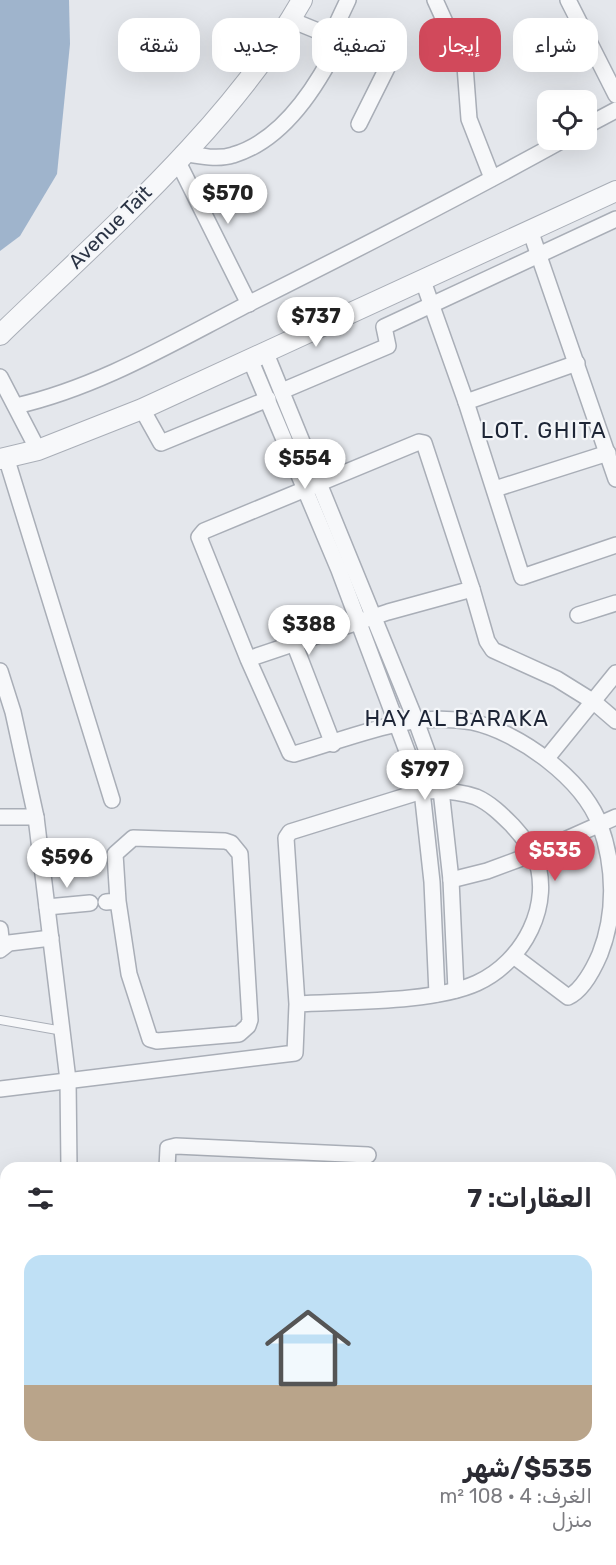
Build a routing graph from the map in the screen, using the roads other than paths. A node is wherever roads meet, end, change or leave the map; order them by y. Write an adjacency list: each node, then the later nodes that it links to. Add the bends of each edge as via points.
1 (348, 0): 5 (street)
2 (435, 0): 15 (street, via 465,66 469,119)
3 (568, 0): 9 (street)
4 (295, 7): 6 (street); 14 (street, Avenue Tait, via 268,55)
5 (342, 18)
6 (312, 20)
7 (318, 72): 14 (street, via 309,90 267,140 232,156)
8 (385, 72): 12 (street)
9 (616, 95)
10 (616, 110): 11 (street)
11 (597, 120)
12 (359, 124)
13 (544, 150): 15 (street)
14 (180, 157): 23 (street); 25 (street, Avenue Tait)
15 (492, 178): 23 (street)
16 (616, 191): 18 (street)
17 (616, 219): 19 (street)
18 (530, 230): 19 (street); 20 (street)
19 (539, 255): 22 (street); 27 (street)
20 (423, 281): 21 (street); 22 (street)
21 (373, 302): 24 (street); 26 (street)
22 (432, 303): 24 (street); 31 (street)
23 (249, 304): 32 (street, via 96,381)
24 (384, 327): 29 (street, via 388,346)
25 (0, 335)
26 (258, 355): 29 (street); 30 (street); 33 (street)
27 (577, 363): 31 (street); 35 (street)
28 (0, 377): 32 (street)
29 (282, 392): 38 (street)
30 (268, 399): 33 (street, via 161,443); 38 (street)
31 (466, 402): 39 (street)
32 (16, 406): 34 (street)
33 (141, 409): 34 (street)
34 (38, 450): 36 (street)
35 (608, 453): 37 (street); 39 (street)
36 (3, 458): 57 (street)
37 (616, 479)
38 (312, 486): 41 (street, via 419,441 424,443); 44 (street); 46 (street, via 200,535 203,552)
39 (495, 489): 40 (street, via 522,577)
40 (616, 545)
41 (472, 589): 44 (street); 49 (street, via 487,642 493,650)
42 (616, 603): 43 (street)
43 (578, 615)
44 (366, 619): 45 (street); 50 (street); 51 (street)
45 (294, 643): 46 (street); 53 (street)
46 (248, 659): 53 (street, via 290,753)
47 (0, 670): 59 (street)
48 (616, 673): 49 (street)
49 (594, 702): 52 (street); 54 (street)
50 (416, 721): 51 (street); 54 (street, via 472,723 514,738); 55 (street)
51 (397, 722): 53 (street); 56 (street)
52 (616, 722)
53 (333, 744)
54 (547, 758): 61 (street)
55 (441, 790): 56 (street); 62 (street, via 477,798 493,808 520,834); 63 (street)
56 (422, 791): 73 (street, via 432,882); 74 (street, via 287,835)
57 (112, 800)
58 (0, 817): 59 (street)
59 (36, 817): 66 (street)
60 (616, 817): 61 (street)
61 (600, 823): 62 (street); 67 (street)
62 (533, 854): 63 (street); 71 (street, via 539,873 536,918)
63 (451, 880): 72 (street)
64 (112, 902): 64 (street, via 115,854 134,838 225,841 237,848 250,1020 244,1030 239,1034 150,1039)
65 (90, 903): 66 (street)
66 (47, 907): 69 (street)
67 (614, 915): 71 (street, via 594,967 571,996 565,996)
68 (0, 929): 70 (street)
69 (51, 938): 70 (street, via 9,943); 76 (street)
70 (1, 949)
71 (515, 957): 72 (street, via 477,983)
72 (456, 990): 73 (street)
73 (437, 994): 74 (street)
74 (297, 1004): 77 (street, via 297,1047 292,1055)
75 (0, 1020): 76 (lane)
76 (63, 1031): 77 (street)
77 (68, 1080): 78 (street); 80 (street)
78 (0, 1089)
79 (368, 1155): 81 (street, via 176,1146 168,1148)
80 (69, 1162)
81 (167, 1162)

